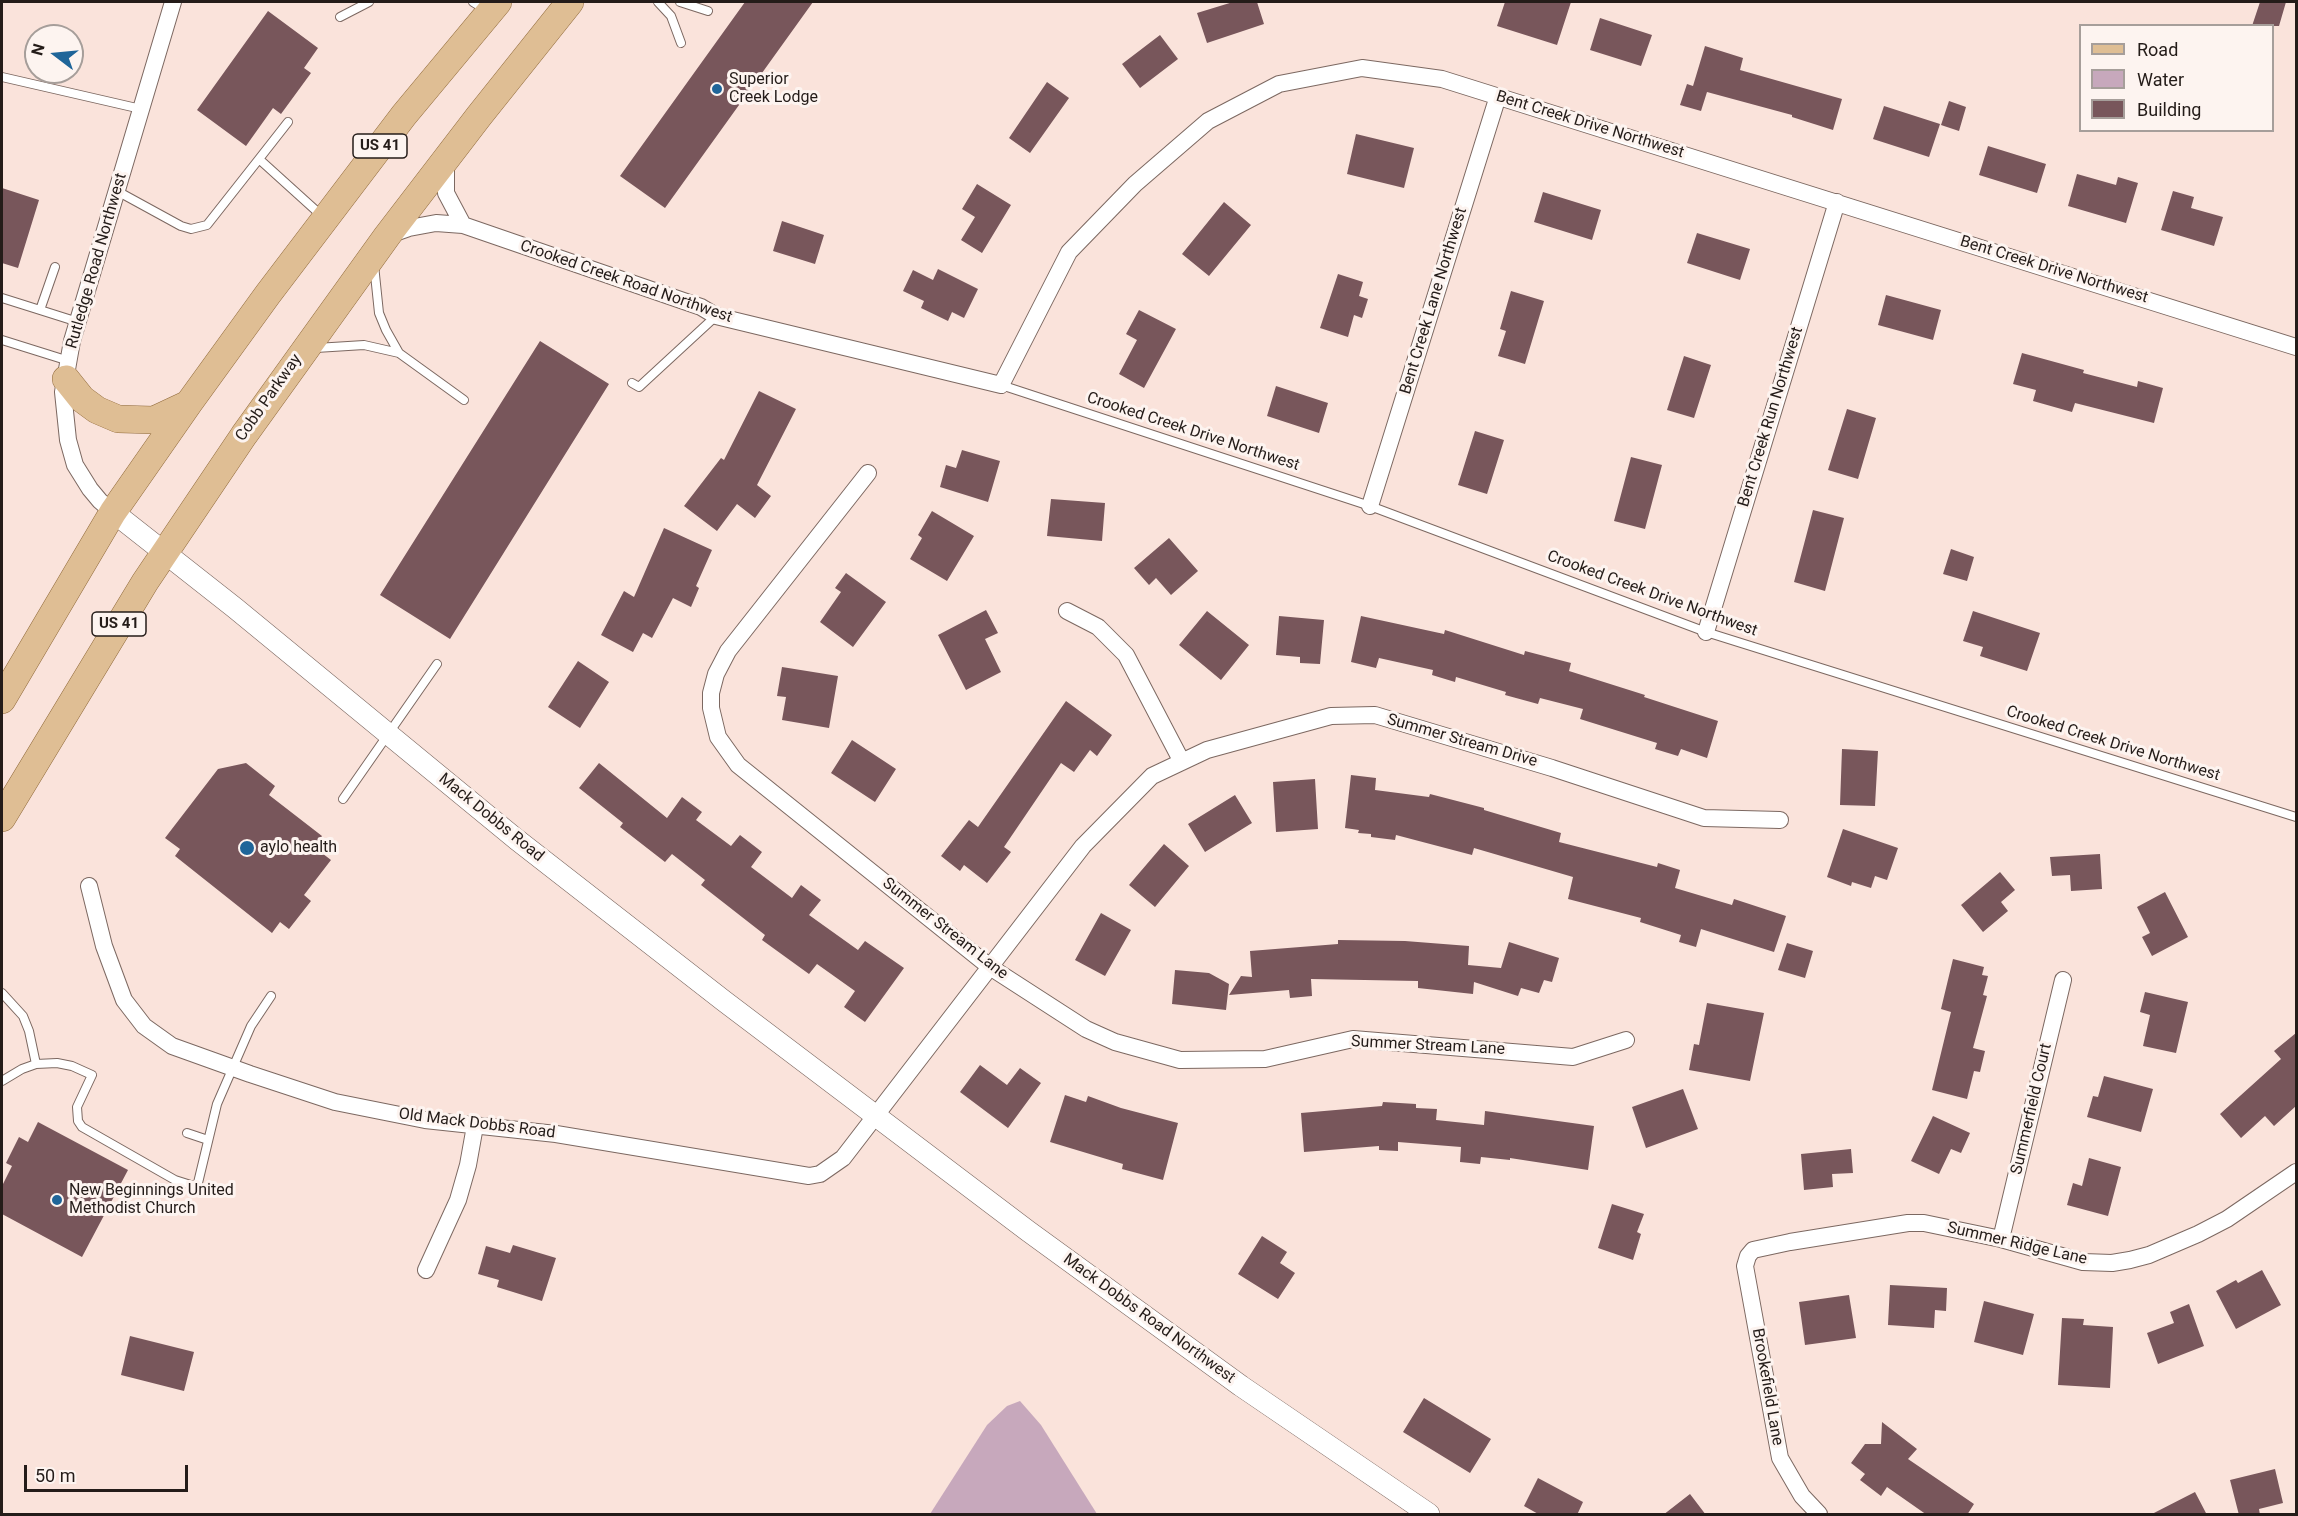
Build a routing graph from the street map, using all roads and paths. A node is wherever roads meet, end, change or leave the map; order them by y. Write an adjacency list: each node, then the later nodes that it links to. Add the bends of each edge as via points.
1 (173, 2): 12 (street, Rutledge Road Northwest)
2 (369, 2): 8 (lane)
3 (570, 2): 14 (main road, Cobb Parkway / US 41)
4 (658, 2): 9 (lane, via 671,16)
5 (680, 2): 7 (lane)
6 (486, 5): 18 (main road, US 41)
7 (708, 11)
8 (340, 17)
9 (681, 43)
10 (2, 77): 12 (lane)
11 (1498, 96): 17 (street, Bent Creek Drive Northwest); 32 (street, Bent Creek Drive Northwest, via 1442,79 1362,68 1279,84 1208,121 1135,184 1070,252); 36 (street, Bent Creek Lane Northwest)
12 (141, 109): 16 (street, Rutledge Road Northwest)
13 (288, 122): 15 (lane)
14 (446, 158): 19 (street, via 446,193); 20 (main road, Cobb Parkway / US 41)
15 (259, 159): 16 (lane, via 207,225 191,229); 18 (lane)
16 (117, 191): 25 (street, Rutledge Road Northwest)
17 (1836, 202): 27 (street, Bent Creek Drive Northwest); 40 (street, Bent Creek Run Northwest)
18 (325, 219): 34 (main road, US 41)
19 (463, 225): 20 (street, Crooked Creek Road Northwest, via 436,223 409,228); 24 (street, Crooked Creek Road Northwest, via 701,307)
20 (380, 245): 28 (main road, Cobb Parkway / US 41); 29 (lane, via 380,313)
21 (55, 267): 23 (lane)
22 (2, 298): 23 (lane)
23 (40, 310): 25 (lane)
24 (716, 316): 31 (lane, via 639,387); 32 (street, Crooked Creek Road Northwest)
25 (78, 322): 30 (street, Rutledge Road Northwest)
26 (2, 340): 30 (lane)
27 (2296, 346)
28 (303, 350): 29 (lane, via 364,345); 38 (main road, Cobb Parkway / US 41)
29 (399, 353): 33 (lane)
30 (67, 370): 34 (main road, via 82,399 118,419 154,420); 37 (street, Rutledge Road Northwest, via 64,418 75,465 90,489)
31 (632, 383)
32 (1001, 385): 36 (lane, Crooked Creek Drive Northwest)
33 (464, 400)
34 (189, 403): 37 (main road, US 41)
35 (868, 473): 50 (street, Summer Stream Lane, via 728,651 716,674 711,708 718,737 738,765)
36 (1370, 506): 40 (lane, Crooked Creek Drive Northwest)
37 (113, 512): 38 (street, Mack Dobbs Road); 42 (main road, US 41)
38 (165, 551): 43 (street, Mack Dobbs Road); 47 (main road, Cobb Parkway / US 41)
39 (1068, 611): 44 (street, via 1098,627 1126,655)
40 (1706, 632): 46 (lane, Crooked Creek Drive Northwest)
41 (437, 664): 43 (lane)
42 (2, 700)
43 (389, 734): 45 (lane); 58 (street, Mack Dobbs Road, via 535,854)
44 (1182, 762): 48 (street, Summer Stream Drive, via 1207,750 1330,716 1375,715 1704,818); 50 (street, Summer Stream Drive, via 1152,776 1083,846)
45 (343, 799)
46 (2296, 817)
47 (2, 818)
48 (1780, 820)
49 (89, 886): 56 (street, Old Mack Dobbs Road, via 104,946 124,1000 144,1026 172,1046)
50 (990, 967): 54 (street, Summer Stream Lane, via 1086,1029 1115,1042 1180,1060 1265,1059 1353,1039 1573,1057); 58 (street, Summer Stream Drive)
51 (2063, 980): 63 (street, Summerfield Court)
52 (2, 993): 55 (lane, via 23,1016)
53 (271, 996): 56 (lane, via 251,1026)
54 (1626, 1040)
55 (36, 1064): 57 (lane); 61 (lane, via 57,1063 92,1075 77,1107 82,1127 175,1180 197,1187)
56 (232, 1068): 59 (street, Old Mack Dobbs Road, via 335,1102); 61 (lane)
57 (2, 1081)
58 (876, 1115): 59 (street, Old Mack Dobbs Road, via 843,1158 820,1174 808,1176 556,1134); 66 (street, Mack Dobbs Road Northwest, via 1240,1386)
59 (475, 1126): 65 (street, via 458,1200)
60 (187, 1132): 61 (lane)
61 (208, 1140)
62 (2296, 1172): 63 (street, Summer Ridge Lane, via 2227,1219 2130,1260 2083,1262)
63 (2001, 1239): 64 (street, Summer Ridge Lane, via 1908,1223)
64 (1753, 1250): 67 (street, Brookefield Lane, via 1744,1266 1780,1458 1802,1496)
65 (426, 1270)
66 (1429, 1515)
67 (1819, 1515)

